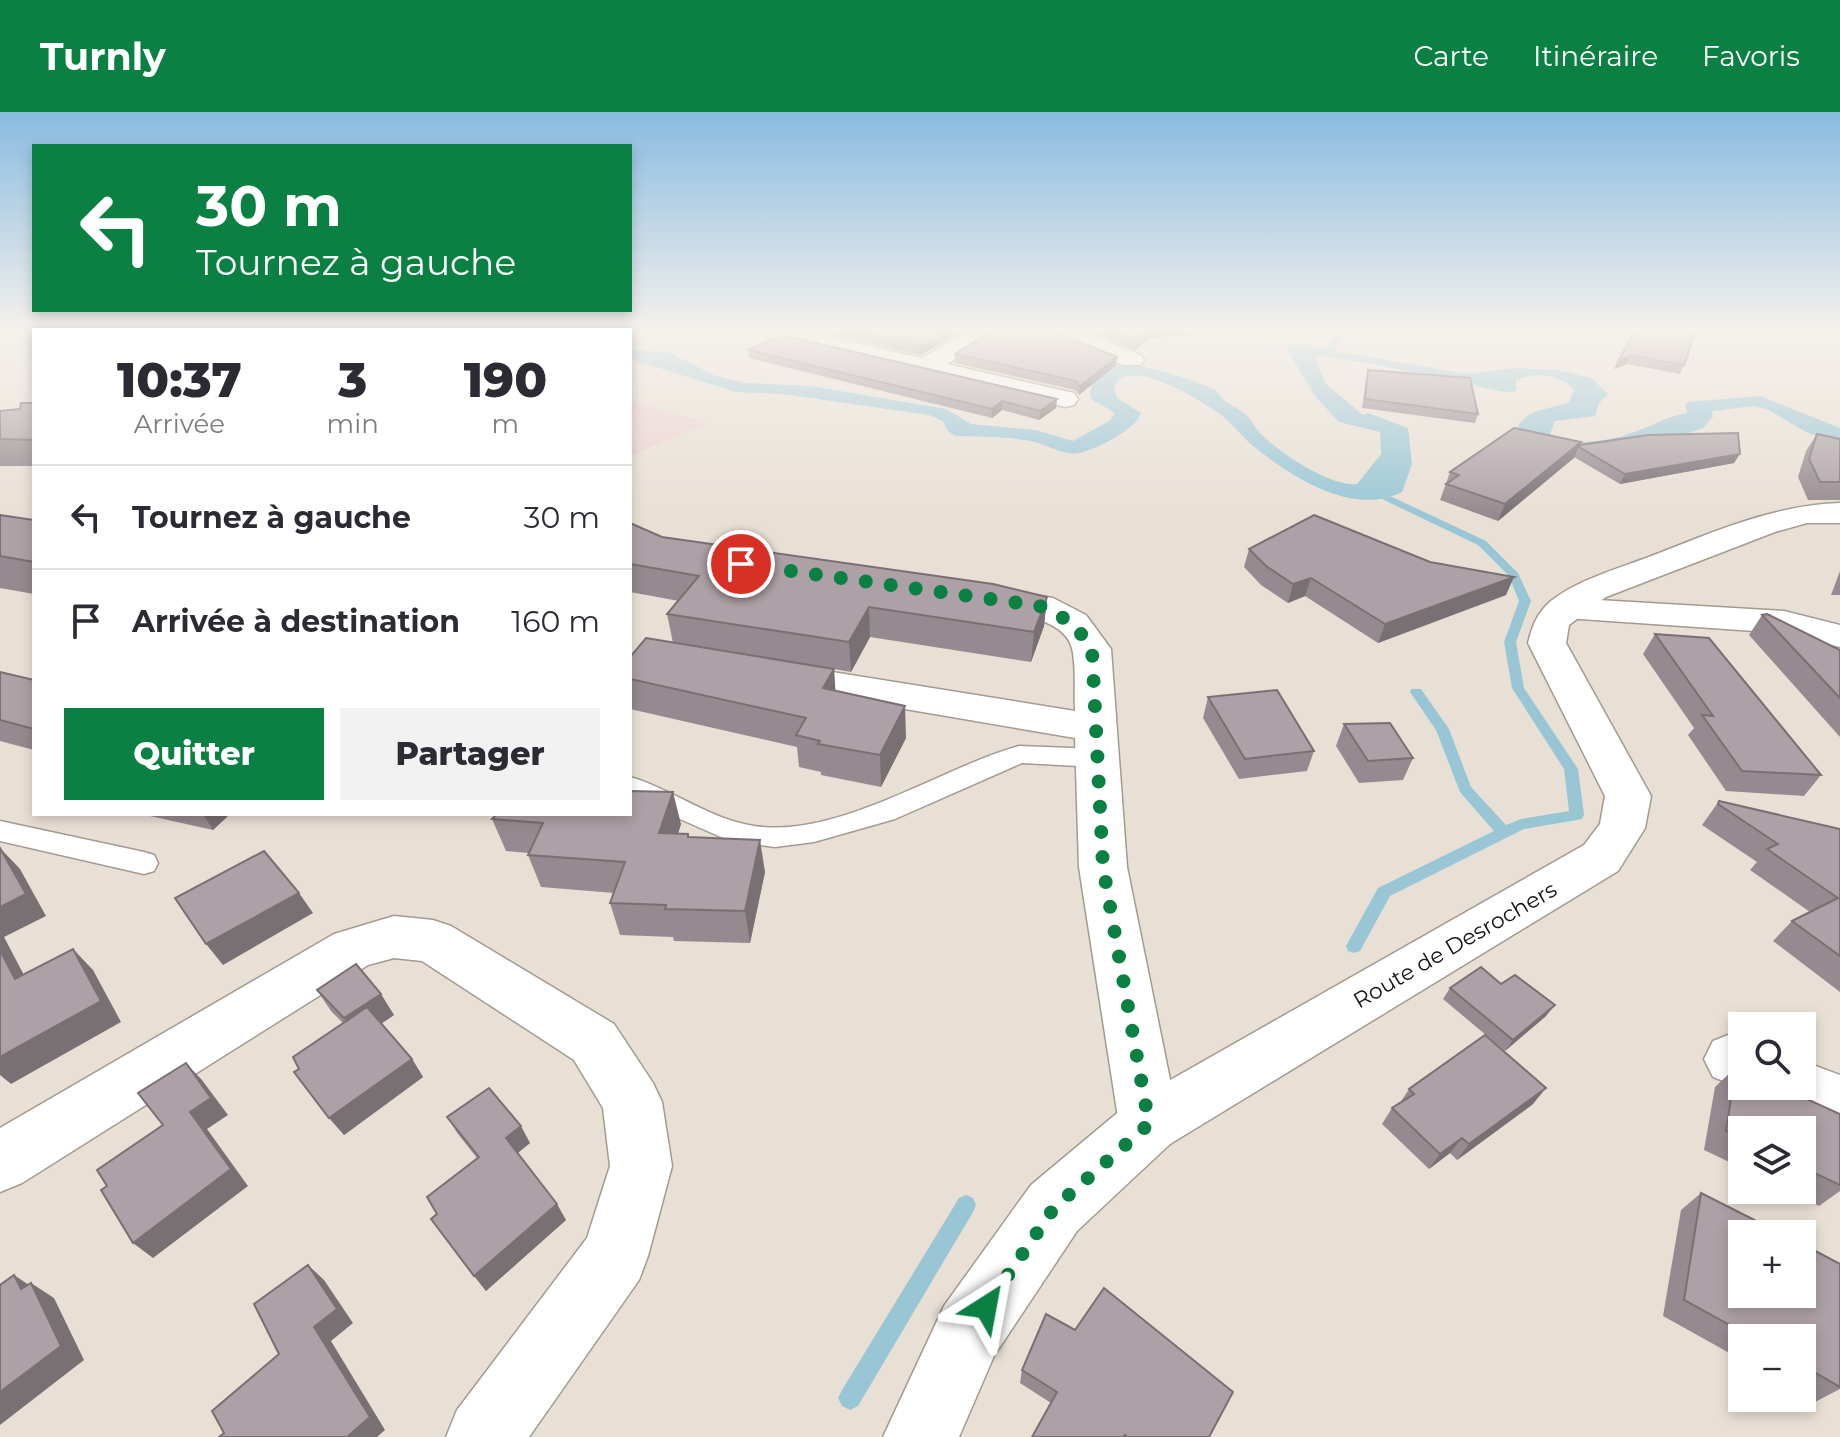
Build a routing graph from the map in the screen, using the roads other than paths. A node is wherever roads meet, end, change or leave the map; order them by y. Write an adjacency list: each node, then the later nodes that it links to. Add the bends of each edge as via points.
1 (1039, 393): 2 (street)
2 (1065, 399)
3 (1840, 513): 5 (street, via 1806,514 1764,525 1594,590)
4 (962, 595): 8 (street, via 1040,606 1073,623 1092,649)
5 (1564, 609): 6 (street, via 1784,622); 14 (street, Route de Desrochers, via 1551,623 1547,643 1628,796 1622,828 1601,858)
6 (1840, 636)
7 (741, 670): 8 (street)
8 (1098, 743): 9 (lane, via 1019,754 885,812 775,837 740,834); 14 (street, via 1103,867)
9 (632, 787)
10 (0, 831): 11 (lane)
11 (144, 863)
12 (1816, 1093): 13 (street)
13 (1840, 1103)
14 (1149, 1124): 17 (street, Route de Desrochers, via 1054,1208 969,1331)
15 (0, 1162): 16 (street, via 352,949 394,937 433,941 594,1042 632,1102 641,1166 615,1256)
16 (484, 1437)
17 (921, 1437)

